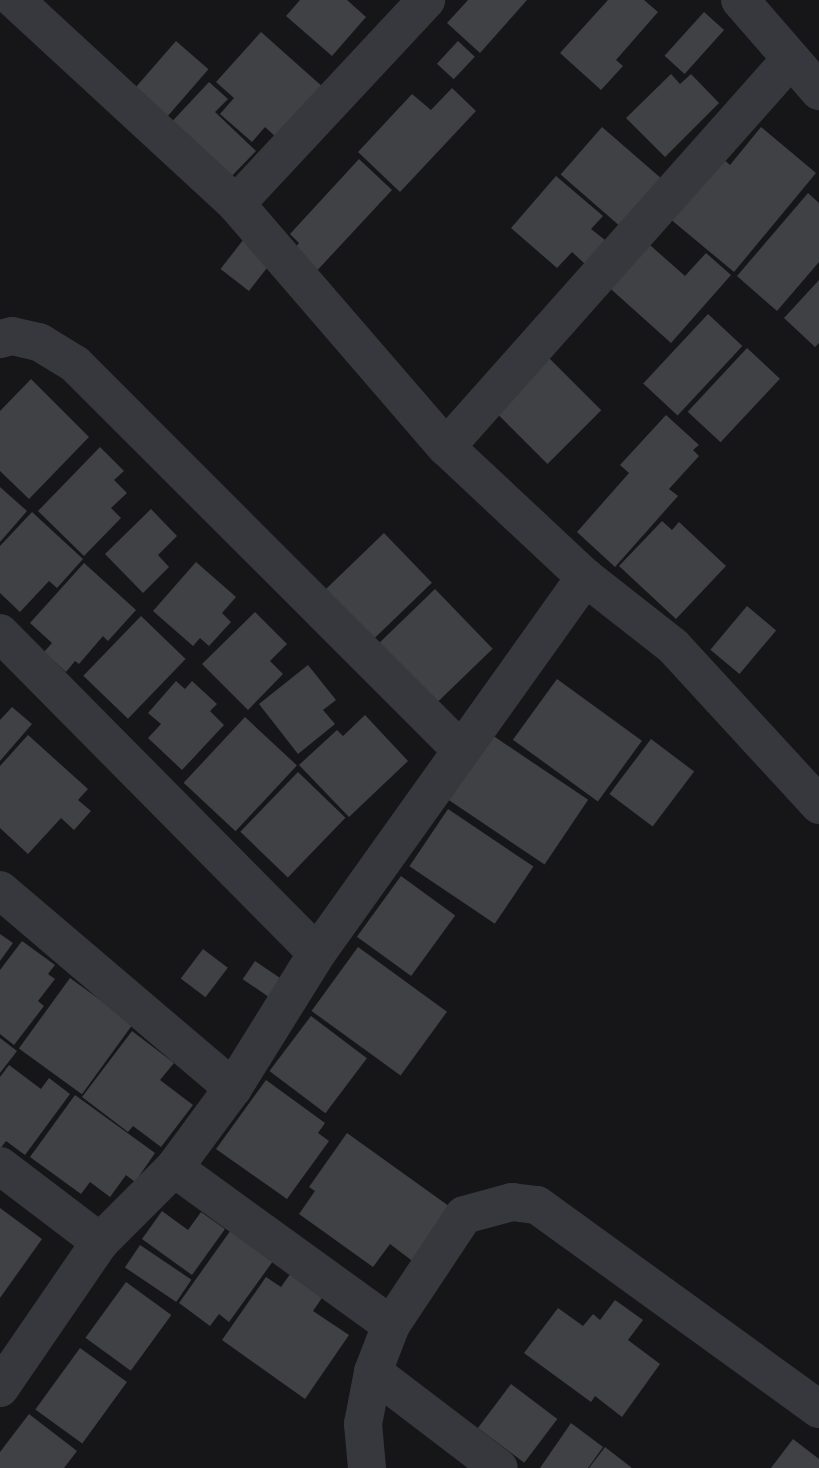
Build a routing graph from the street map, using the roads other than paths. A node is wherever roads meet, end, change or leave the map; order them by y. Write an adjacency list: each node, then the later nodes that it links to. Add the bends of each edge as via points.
1 (16, 0): 6 (street)
2 (426, 0): 6 (street)
3 (740, 0): 4 (street)
4 (789, 61): 5 (street); 8 (street)
5 (819, 91)
6 (236, 204): 8 (street)
7 (0, 339): 11 (street, via 39,342 75,364)
8 (446, 447): 9 (street)
9 (585, 577): 11 (street); 12 (street, via 673,646)
10 (0, 633): 14 (street)
11 (461, 750): 14 (street)
12 (819, 805)
13 (0, 890): 15 (street)
14 (317, 953): 15 (street)
15 (233, 1088): 17 (street)
16 (0, 1166): 18 (street)
17 (174, 1168): 18 (street); 19 (street)
18 (100, 1242): 21 (street)
19 (391, 1325): 20 (street); 22 (street, via 464,1214 512,1202 537,1205)
20 (373, 1372): 23 (street, via 363,1424); 24 (street)
21 (0, 1388)
22 (819, 1409)
23 (367, 1468)
24 (499, 1468)

